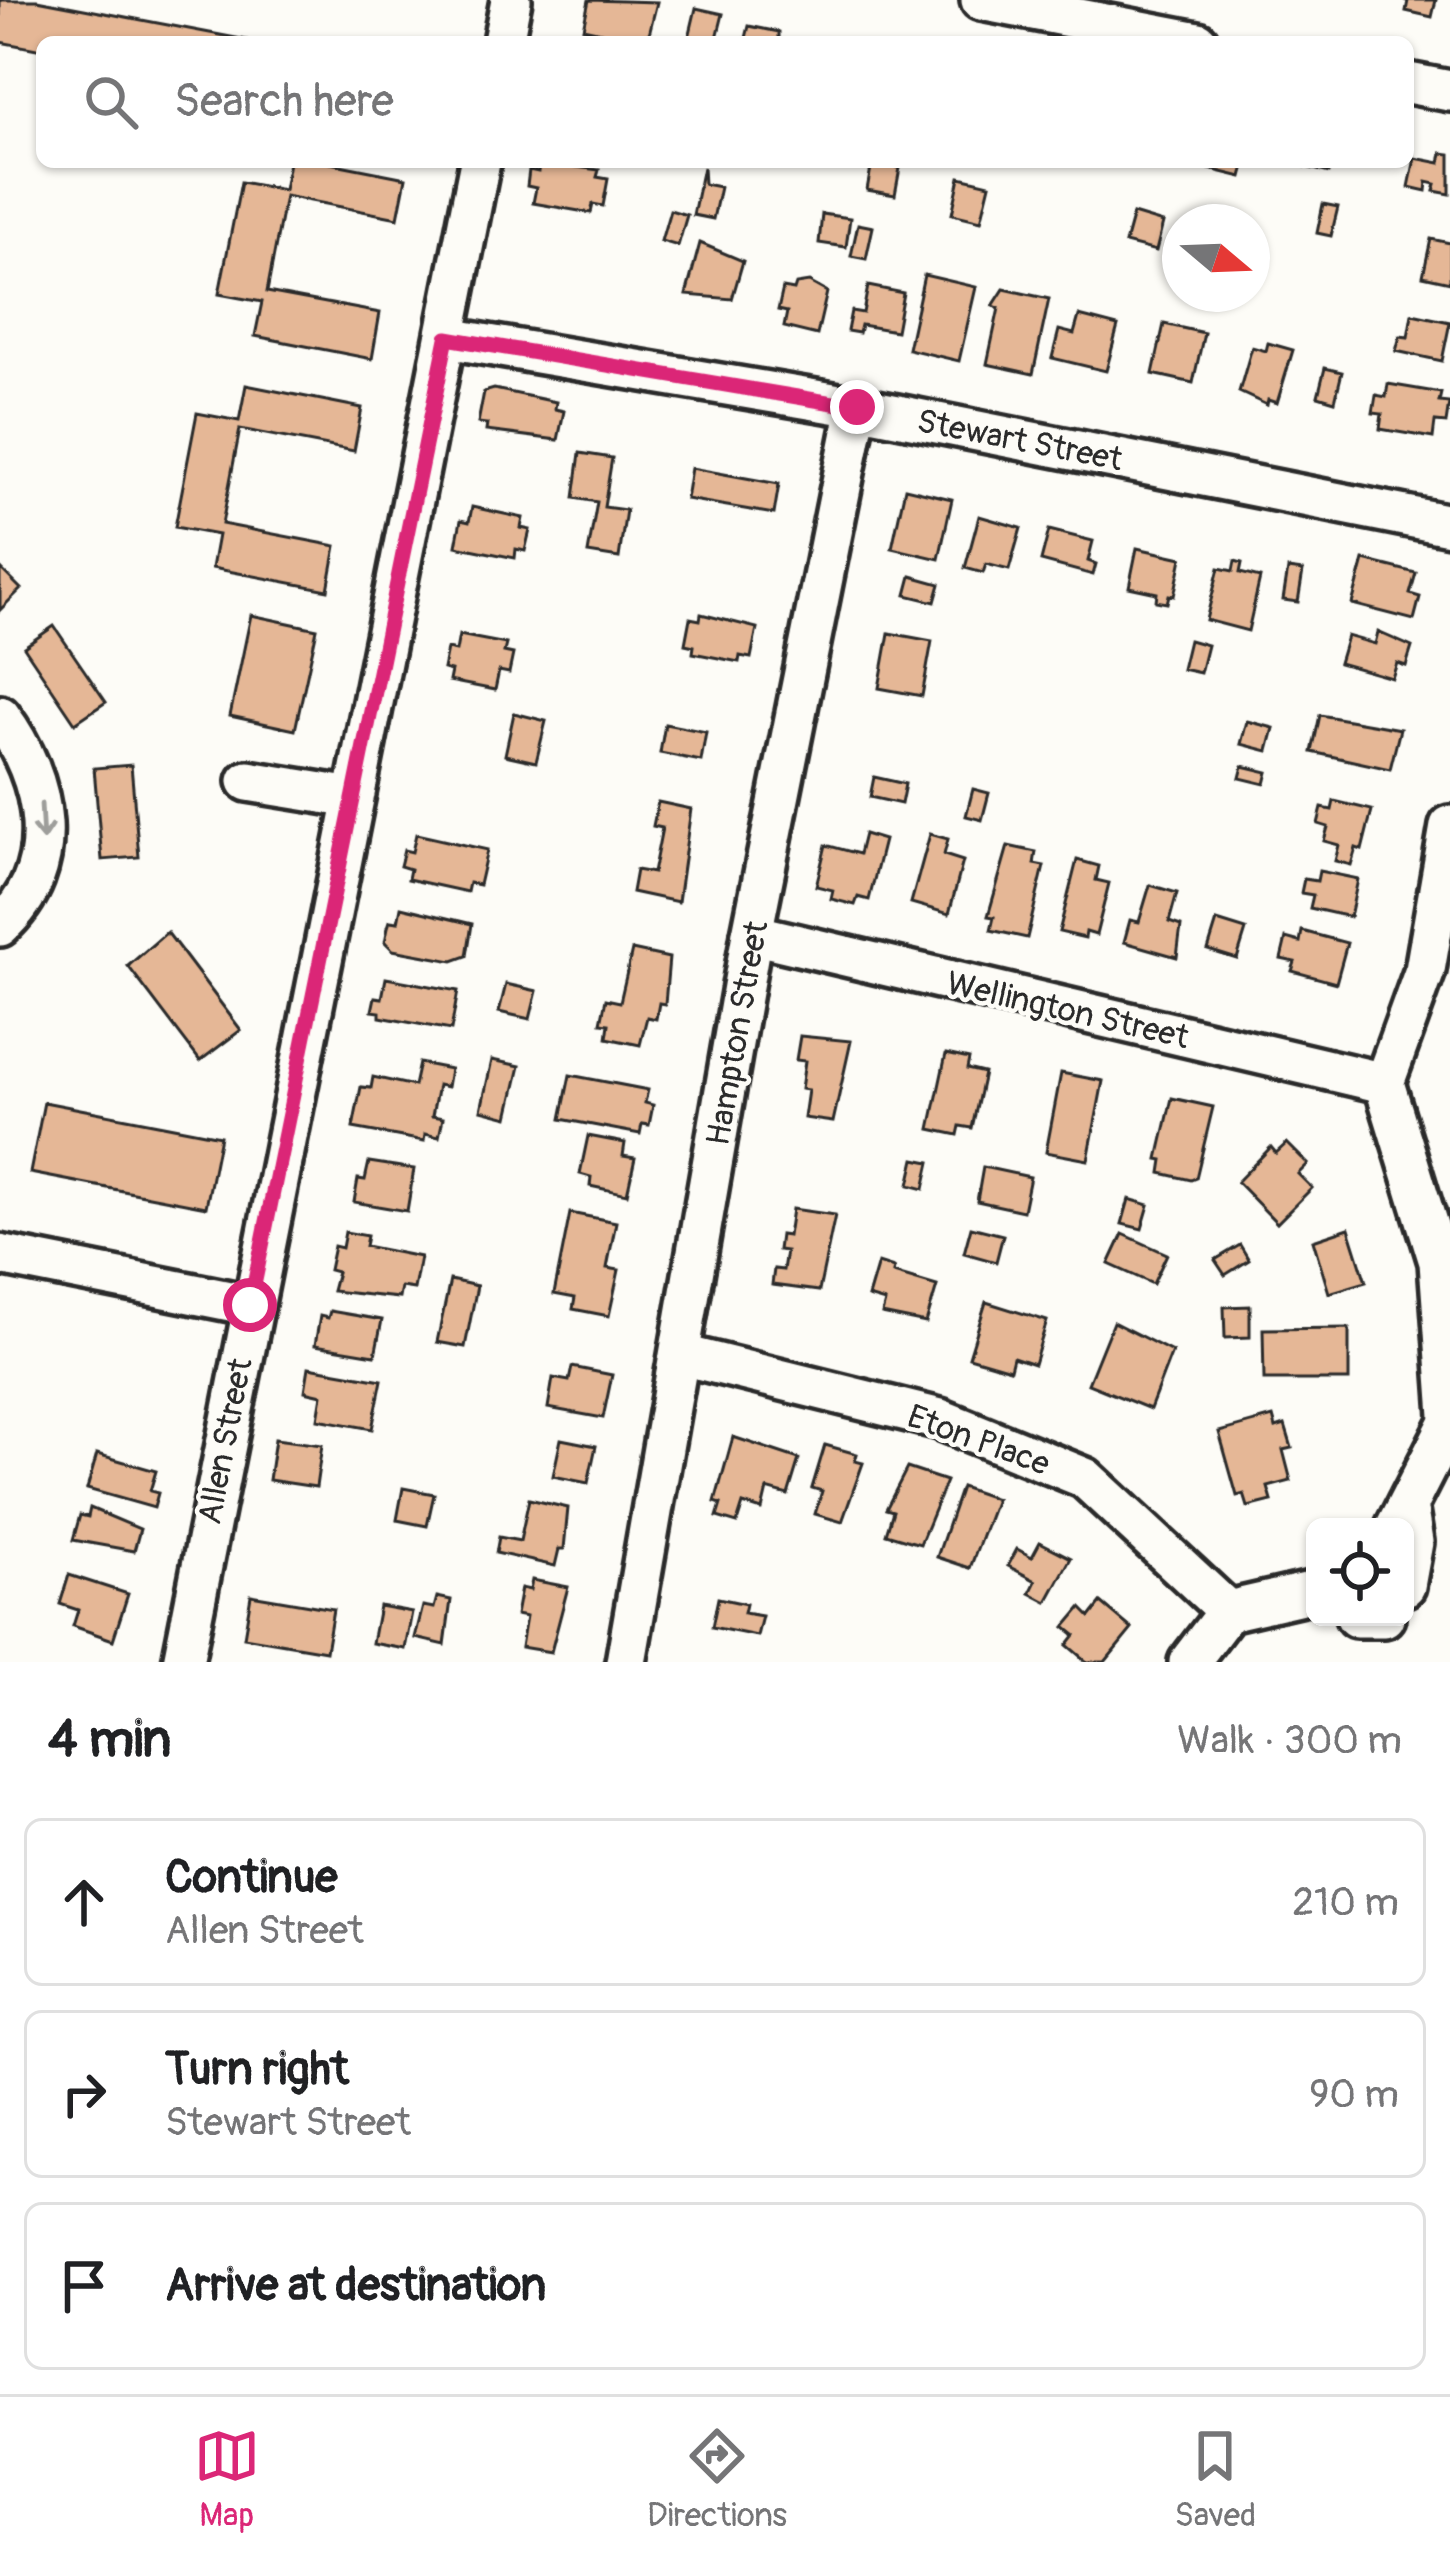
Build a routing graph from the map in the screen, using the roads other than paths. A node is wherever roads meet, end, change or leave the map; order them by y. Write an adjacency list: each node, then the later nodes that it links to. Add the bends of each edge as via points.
1 (511, 0): 3 (street)
2 (981, 0): 4 (street)
3 (504, 36)
4 (1167, 36)
5 (1414, 83): 6 (street)
6 (1450, 91)
7 (479, 168): 8 (street, Allen Street)
8 (447, 338): 9 (street, Stewart Street); 13 (street, Allen Street)
9 (857, 407): 10 (street, Stewart Street); 16 (street, Hampton Street)
10 (1450, 525)
11 (0, 716): 15 (street, one-way to 15, via 32,771 43,832 32,885)
12 (248, 781): 13 (street)
13 (353, 798): 20 (street, Allen Street)
14 (1450, 826): 17 (street)
15 (0, 926)
16 (752, 934): 18 (street, Wellington Street); 21 (street, Hampton Street)
17 (1438, 972): 18 (street)
18 (1384, 1083): 22 (street, via 1439,1262)
19 (0, 1255): 20 (street)
20 (250, 1305): 26 (street, Allen Street)
21 (682, 1355): 25 (street, Eton Place, via 940,1419 1085,1478); 27 (street, Hampton Street)
22 (1450, 1418): 23 (street)
23 (1402, 1518)
24 (1306, 1599): 25 (street)
25 (1228, 1611): 28 (street)
26 (183, 1662)
27 (626, 1662)
28 (1190, 1662)

